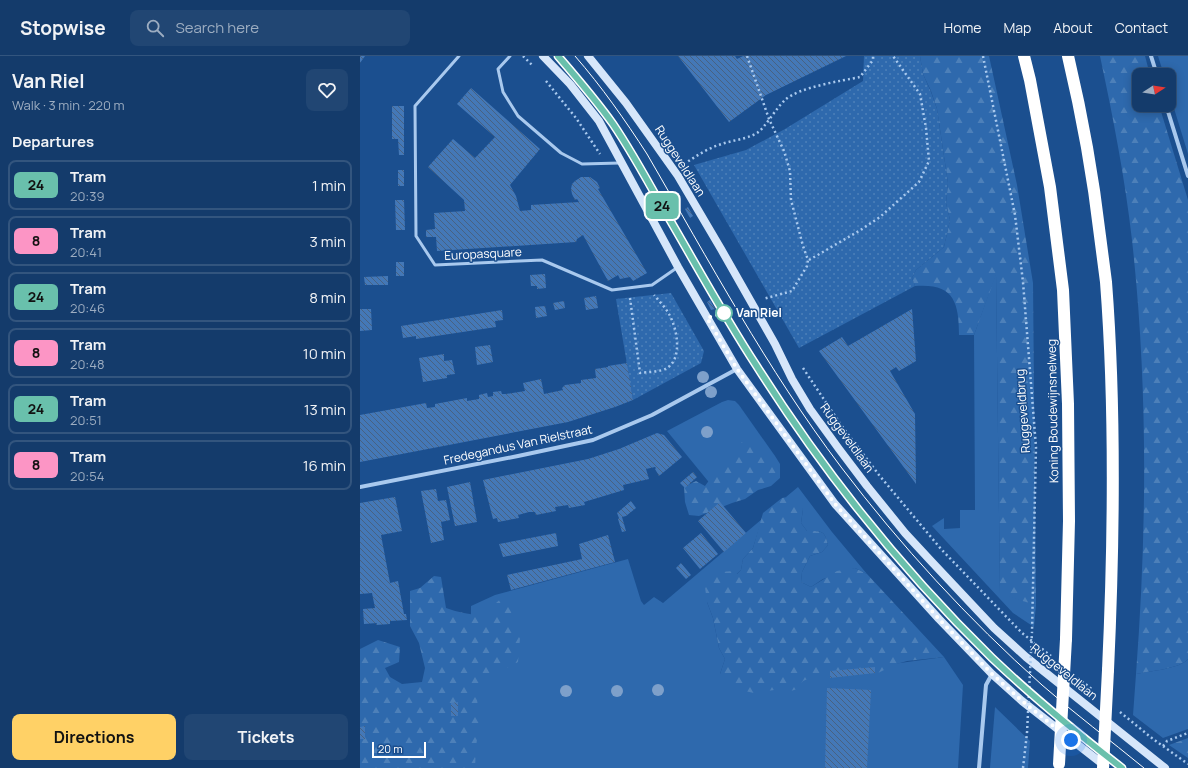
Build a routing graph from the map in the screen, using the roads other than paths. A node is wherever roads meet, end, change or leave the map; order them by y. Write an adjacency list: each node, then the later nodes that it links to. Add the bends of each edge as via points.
1 (459, 56): 12 (lane, Europasquare, via 415,106 416,236 435,265 542,260 612,290 652,285)
2 (510, 56): 10 (lane, via 498,69 503,92 518,116 561,153 582,164)
3 (543, 56): 10 (street, via 570,84 599,121)
4 (588, 56): 20 (street, Ruggeveldlaan, via 626,103 678,176 810,409 867,486 930,560 994,628 1026,657)
5 (1024, 56): 16 (highway, Koning Boudewijnsnelweg, bridge, via 1050,187 1062,290 1068,404 1066,639)
6 (1068, 56): 18 (highway, bridge, via 1079,100 1095,190 1106,281 1111,366 1114,456 1112,579)
7 (1151, 56): 8 (street)
8 (1155, 68)
9 (1168, 112): 11 (street)
10 (622, 163): 12 (street)
11 (1188, 176)
12 (678, 267): 13 (street)
13 (737, 369): 14 (street, Fredegandus Van Rielstraat, via 652,416 593,440); 15 (street, via 835,504)
14 (360, 486)
15 (992, 674): 17 (street, via 986,685); 19 (street, via 1022,701)
16 (1058, 766)
17 (979, 768)
18 (1103, 768)
19 (1108, 768)
20 (1165, 768)

